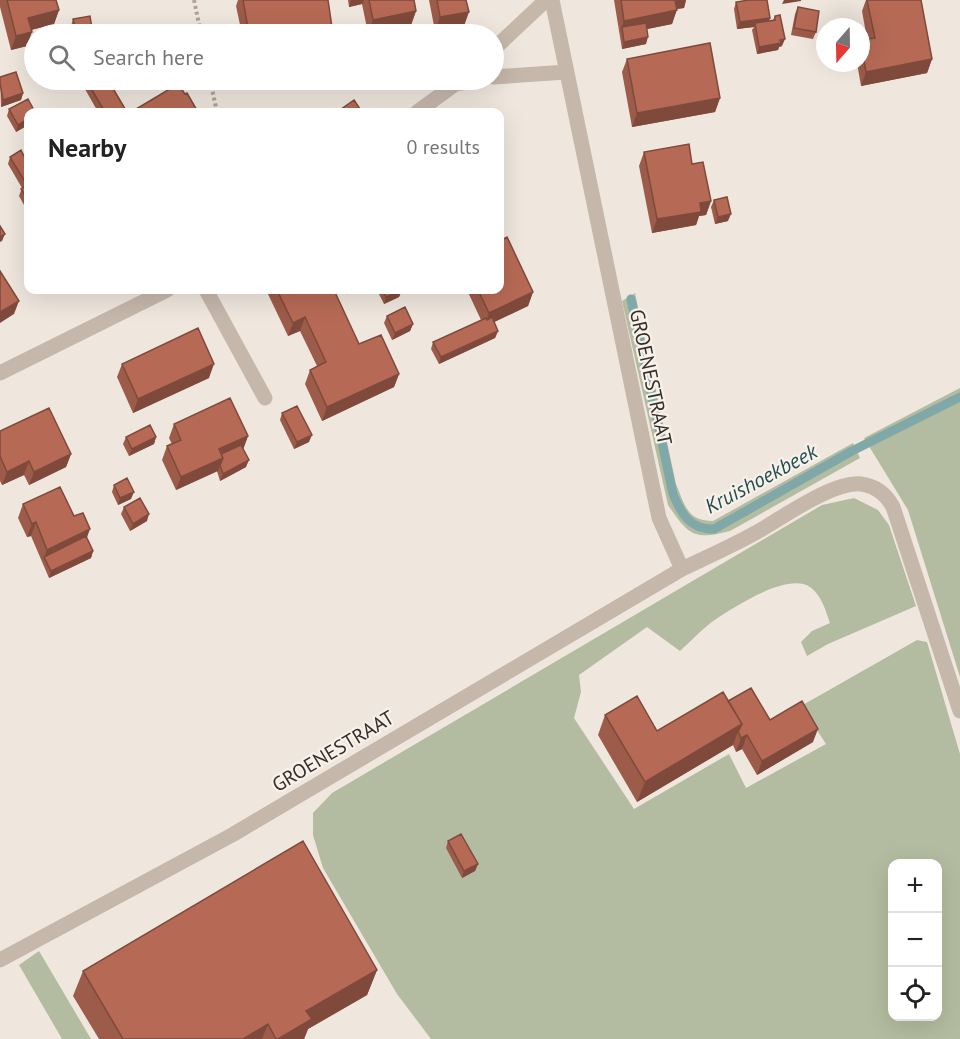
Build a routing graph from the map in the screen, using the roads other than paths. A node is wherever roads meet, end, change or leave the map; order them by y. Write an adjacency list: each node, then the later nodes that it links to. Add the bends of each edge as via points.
1 (546, 0): 3 (street)
2 (552, 0): 4 (street, GROENESTRAAT)
3 (504, 40)
4 (567, 72): 5 (street); 12 (street, GROENESTRAAT, via 659,518)
5 (504, 76)
6 (447, 90): 7 (street)
7 (422, 108)
8 (159, 294): 10 (street)
9 (208, 294): 11 (street)
10 (0, 373)
11 (265, 398)
12 (682, 569): 13 (street, GROENESTRAAT, via 827,492 861,484 875,489 886,495 899,522); 14 (street, GROENESTRAAT, via 232,835)
13 (960, 711)
14 (0, 960)

